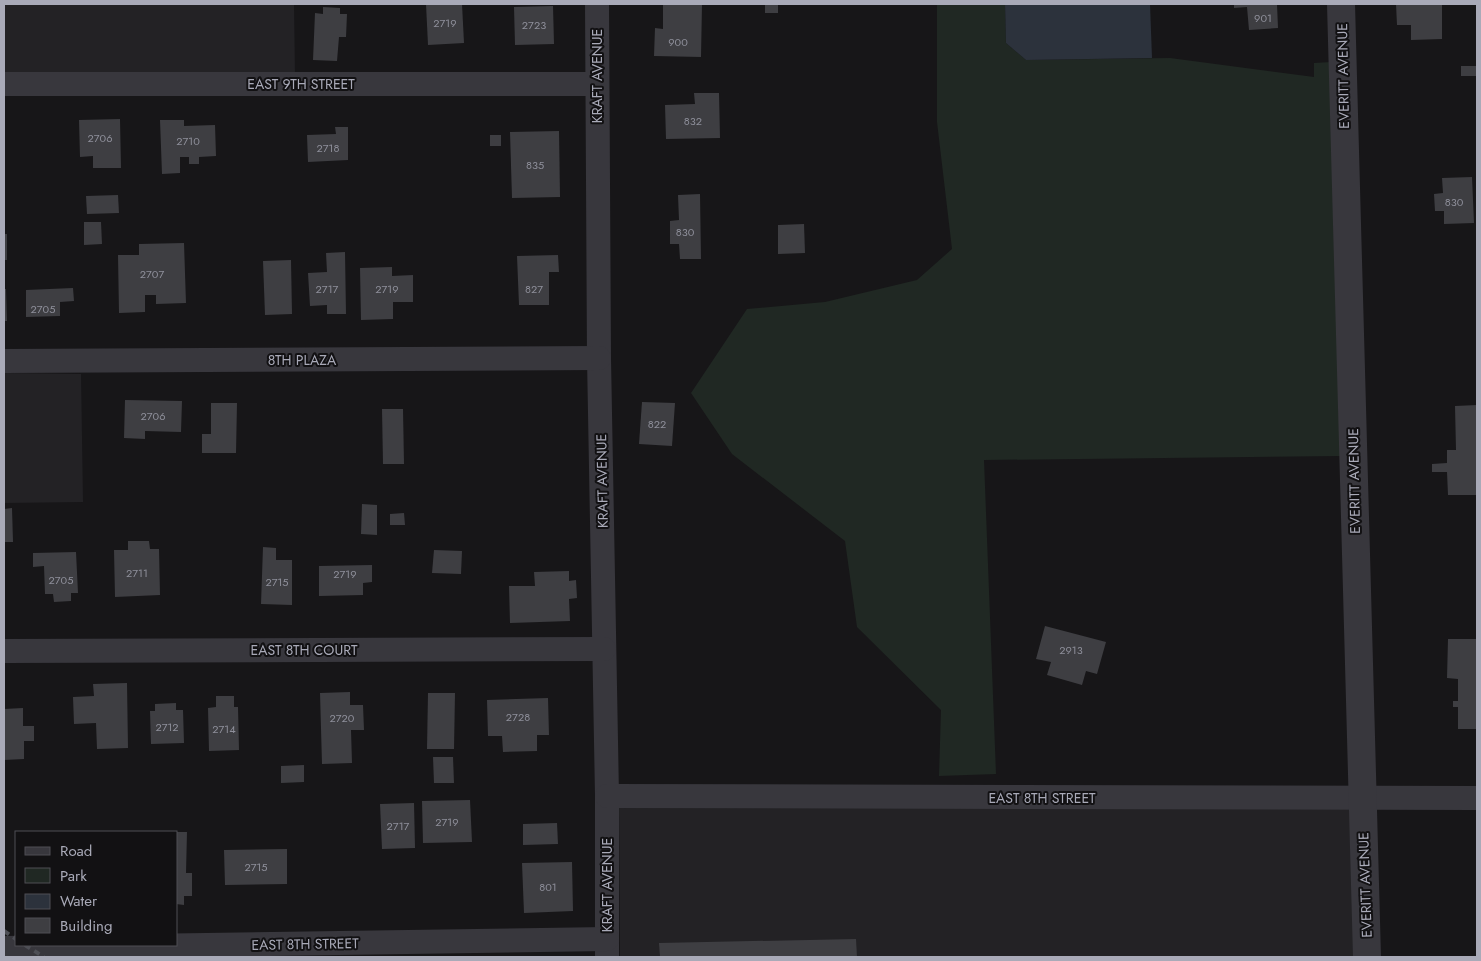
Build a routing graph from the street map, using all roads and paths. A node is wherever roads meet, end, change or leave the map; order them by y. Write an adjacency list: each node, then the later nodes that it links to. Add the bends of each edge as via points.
1 (597, 4): 4 (street, KRAFT AVENUE)
2 (1341, 4): 11 (street, EVERITT AVENUE)
3 (4, 84): 4 (street, EAST 9TH STREET)
4 (597, 84): 5 (street, KRAFT AVENUE)
5 (599, 358): 6 (street, 8TH PLAZA); 7 (street, KRAFT AVENUE)
6 (4, 361)
7 (604, 649): 8 (street, EAST 8TH COURT); 9 (street, KRAFT AVENUE)
8 (4, 651)
9 (607, 796): 11 (street, EAST 8TH STREET); 13 (street, KRAFT AVENUE)
10 (1477, 798): 11 (street, EAST 8TH STREET)
11 (1362, 799): 14 (street, EVERITT AVENUE)
12 (4, 948): 13 (street, EAST 8TH STREET)
13 (607, 948)
14 (1367, 957)

